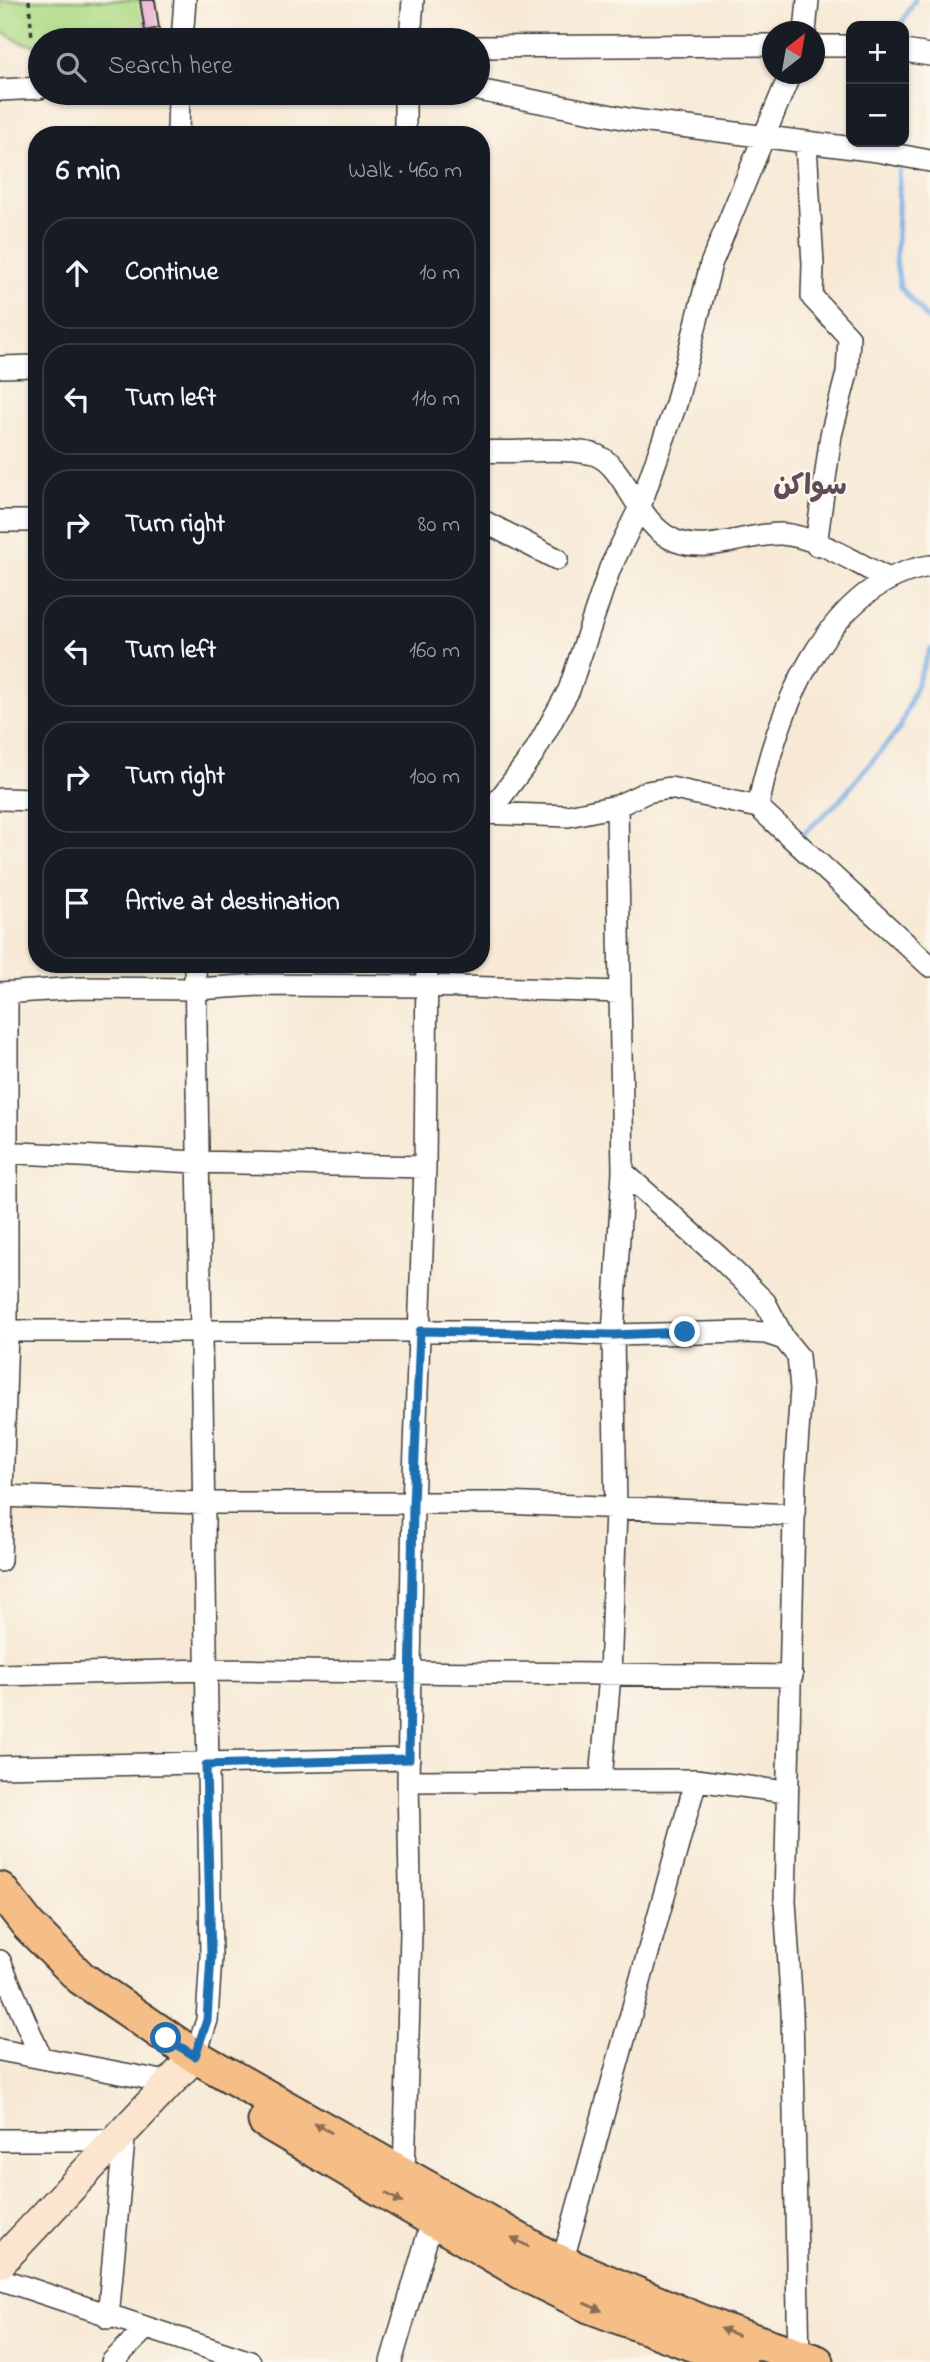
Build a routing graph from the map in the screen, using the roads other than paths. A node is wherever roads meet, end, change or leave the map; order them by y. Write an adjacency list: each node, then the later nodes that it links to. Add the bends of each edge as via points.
1 (185, 0): 5 (street)
2 (413, 0): 6 (street)
3 (808, 0): 4 (street)
4 (806, 21)
5 (183, 28)
6 (411, 28)
7 (762, 46): 10 (street)
8 (825, 46): 9 (street)
9 (846, 46)
10 (490, 47)
11 (909, 52): 12 (street)
12 (930, 55)
13 (0, 74): 15 (street)
14 (785, 84): 23 (street)
15 (28, 85)
16 (28, 88): 17 (street)
17 (0, 90)
18 (490, 92): 23 (street, via 633,120)
19 (179, 105): 21 (street)
20 (405, 105): 22 (street)
21 (178, 126)
22 (405, 126)
23 (762, 135): 24 (street); 29 (street, via 711,264 676,404)
24 (806, 144): 25 (street); 33 (street, via 811,297 849,337)
25 (930, 161)
26 (28, 366): 27 (street)
27 (0, 367)
28 (490, 450): 29 (street, via 595,455 615,472)
29 (639, 509): 33 (street, via 676,541 695,544 782,534); 40 (street, via 610,568 569,690 534,753)
30 (28, 520): 31 (street)
31 (0, 521)
32 (490, 525): 34 (street)
33 (817, 545): 36 (street)
34 (557, 559)
35 (930, 566): 36 (street)
36 (888, 579): 41 (street, via 850,608 813,659 772,745)
37 (0, 799): 38 (street)
38 (28, 800)
39 (617, 806): 41 (street, via 647,792 670,788); 42 (street, via 568,816); 47 (street)
40 (490, 807)
41 (758, 807): 43 (street)
42 (490, 813)
43 (930, 966)
44 (195, 973): 46 (street)
45 (427, 975): 46 (street); 47 (street); 51 (street)
46 (196, 989): 48 (street); 50 (street)
47 (620, 992): 52 (street)
48 (4, 993): 49 (street)
49 (3, 1152): 50 (street); 54 (street)
50 (197, 1162): 51 (street); 53 (street)
51 (425, 1167): 55 (street)
52 (623, 1172): 56 (street); 57 (street, via 765,1302)
53 (202, 1329): 54 (street); 55 (street); 59 (street)
54 (4, 1331): 58 (street)
55 (420, 1331): 56 (street); 60 (street)
56 (613, 1335): 57 (street, via 766,1333); 61 (street)
57 (784, 1339): 62 (street, via 798,1356 801,1389)
58 (1, 1496): 59 (street); 63 (street)
59 (203, 1503): 60 (street); 64 (street)
60 (413, 1505): 61 (street, via 503,1503); 65 (street)
61 (616, 1510): 62 (street); 67 (street)
62 (794, 1515): 68 (street)
63 (0, 1561)
64 (208, 1670): 65 (street); 66 (street); 70 (street)
65 (410, 1673): 67 (street); 69 (street)
66 (0, 1675)
67 (610, 1675): 68 (street); 72 (street)
68 (792, 1676): 75 (street)
69 (409, 1759): 70 (street); 74 (street)
70 (206, 1765): 71 (street); 80 (street, via 211,1956 207,2020)
71 (0, 1767)
72 (601, 1780): 73 (street); 74 (street)
73 (696, 1780): 75 (street); 86 (street)
74 (408, 1781): 83 (street, via 411,1933)
75 (786, 1791): 90 (street, via 785,1901)
76 (2, 1903): 80 (main road, via 42,1970 81,2002)
77 (0, 1961): 79 (street)
78 (0, 2050): 79 (street)
79 (40, 2056): 80 (street)
80 (183, 2070): 81 (street); 83 (main road, one-way to 80); 84 (main road, one-way to 84)
81 (119, 2134): 82 (street); 85 (street); 88 (street)
82 (0, 2140)
83 (404, 2174): 86 (main road, one-way to 83)
84 (432, 2221): 93 (street); 94 (main road, one-way to 94, via 589,2306)
85 (0, 2263)
86 (562, 2263): 90 (main road, one-way to 86)
87 (0, 2279): 88 (street)
88 (108, 2318): 89 (street)
89 (145, 2329): 91 (street); 92 (street)
90 (805, 2360)
91 (113, 2362)
92 (250, 2362)
93 (391, 2362)
94 (740, 2362)

